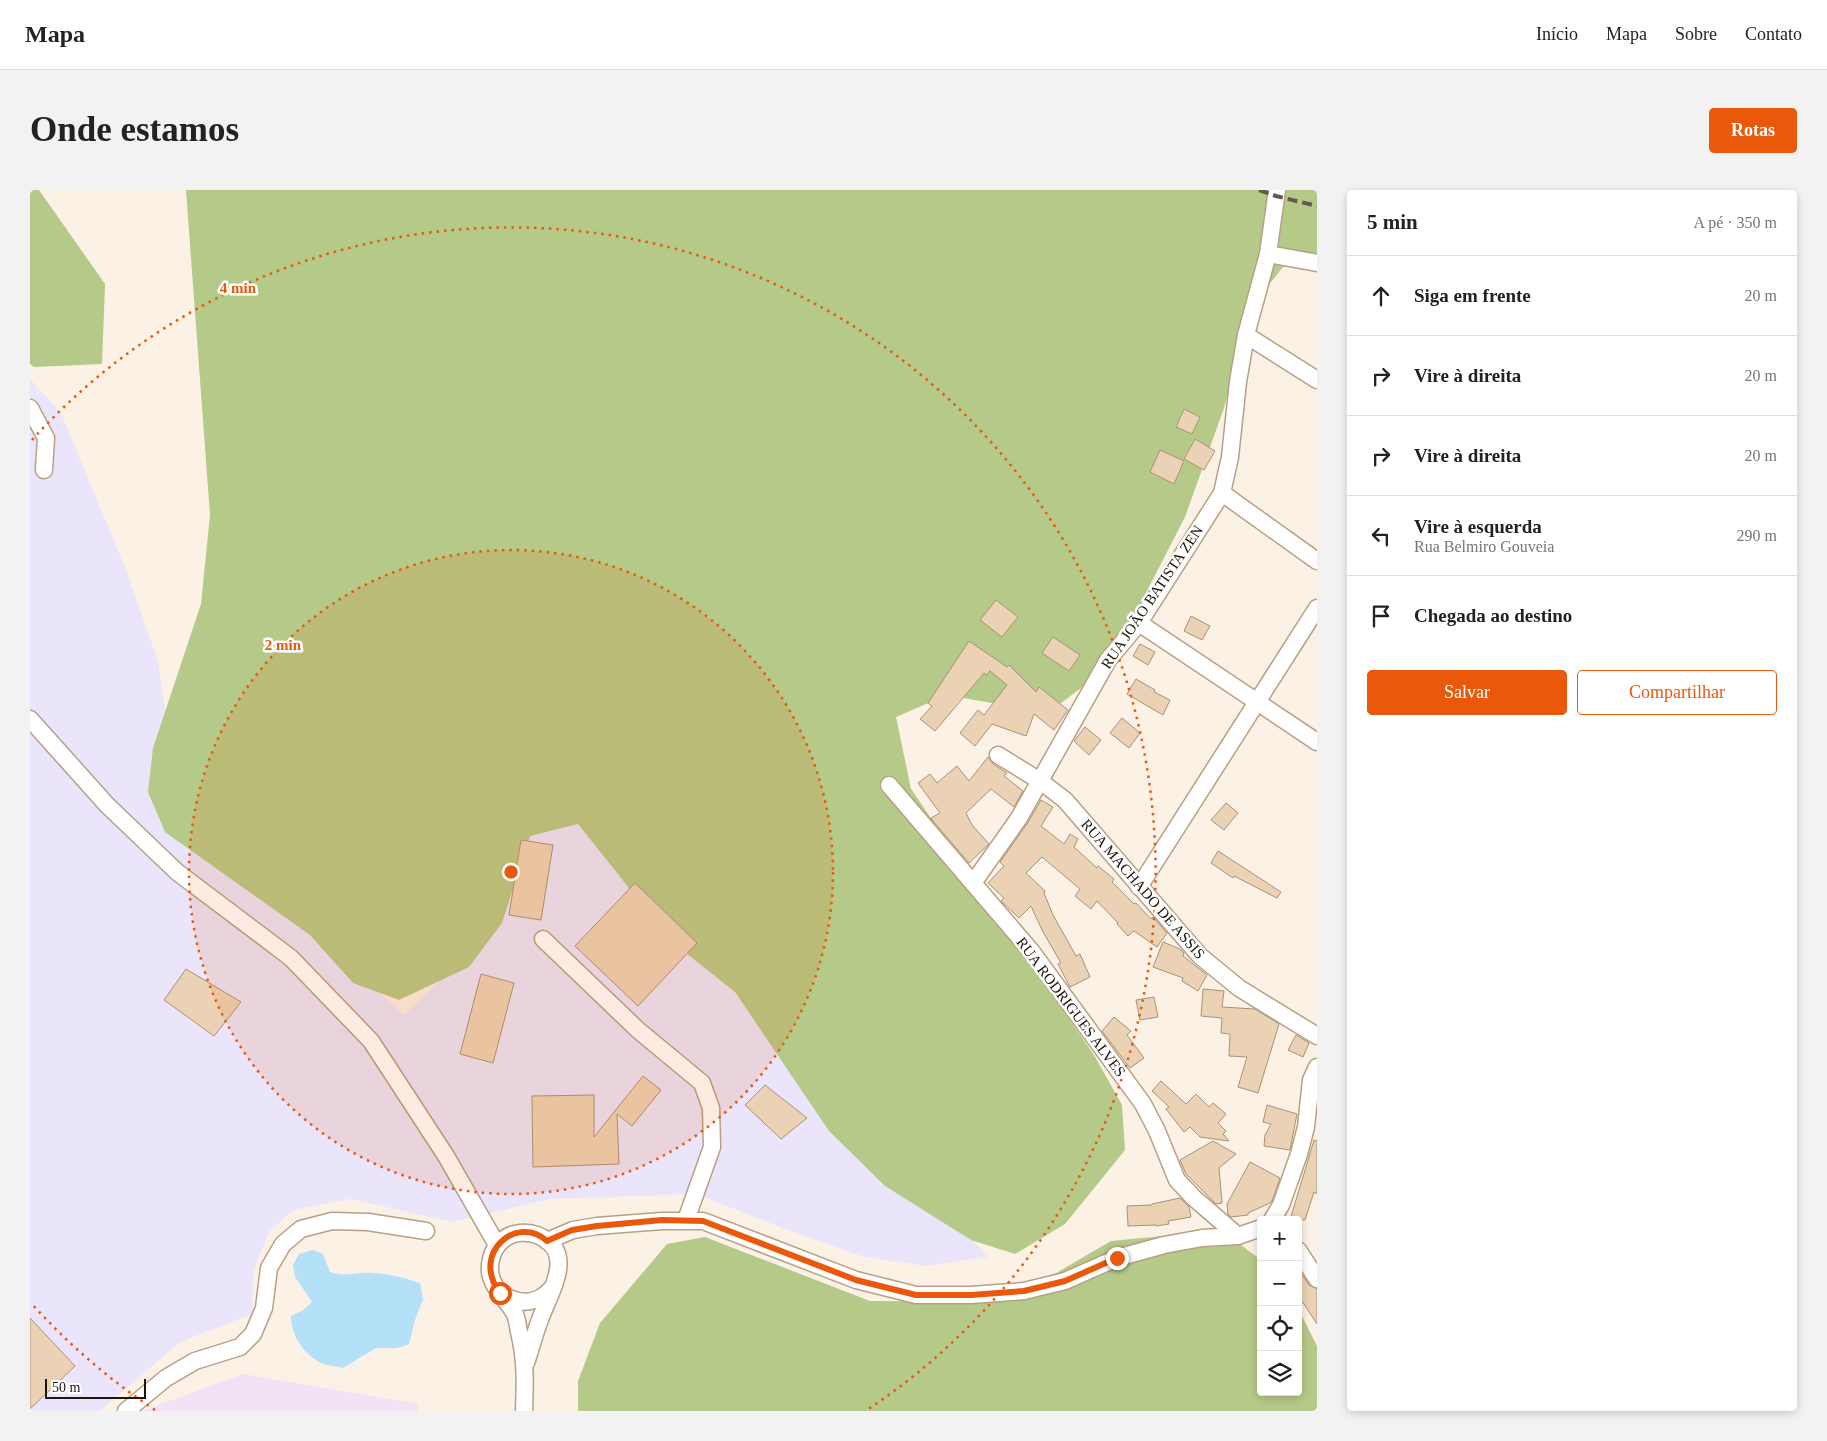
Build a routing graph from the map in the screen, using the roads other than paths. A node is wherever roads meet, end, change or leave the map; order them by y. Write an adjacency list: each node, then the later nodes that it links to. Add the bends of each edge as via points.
1 (1276, 193): 2 (street, RUA JOÃO BATISTA ZEN)
2 (1268, 254): 3 (street); 4 (street, RUA JOÃO BATISTA ZEN)
3 (1317, 263)
4 (1246, 335): 5 (street); 8 (street, RUA JOÃO BATISTA ZEN, via 1230,457)
5 (1317, 380)
6 (30, 408): 7 (street, via 46,438)
7 (44, 470)
8 (1222, 493): 9 (street); 11 (street, RUA JOÃO BATISTA ZEN)
9 (1317, 561)
10 (1317, 608): 12 (street)
11 (1139, 622): 12 (street); 16 (street, RUA JOÃO BATISTA ZEN, via 1108,660)
12 (1257, 702): 14 (street); 19 (street)
13 (30, 719): 29 (street, via 107,805 177,872 292,958 371,1041 446,1156)
14 (1317, 742)
15 (998, 755): 16 (street, RUA MACHADO DE ASSIS)
16 (1040, 781): 18 (street, RUA JOÃO BATISTA ZEN, via 1019,818); 19 (street, RUA MACHADO DE ASSIS, via 1066,800)
17 (889, 786): 18 (street, RUA RODRIGUES ALVES)
18 (973, 883): 27 (street, RUA RODRIGUES ALVES, via 1032,952 1143,1104 1177,1180)
19 (1139, 887): 21 (street, RUA MACHADO DE ASSIS, via 1200,956 1239,988)
20 (543, 939): 24 (street, via 638,1030 702,1082 711,1108 712,1147)
21 (1317, 1036)
22 (1317, 1067): 23 (street, via 1311,1080 1300,1154)
23 (1276, 1216)
24 (686, 1220): 27 (street, via 703,1221 856,1280 916,1295 1024,1291 1065,1281 1117,1258 1155,1248 1202,1238); 28 (street, via 572,1230)
25 (1257, 1229): 27 (street)
26 (426, 1231): 35 (street, via 368,1222 332,1221 301,1229 282,1244 269,1268 264,1308 254,1334 240,1347 194,1361 166,1378)
27 (1238, 1236)
28 (547, 1241): 29 (street, via 525,1232 505,1238); 32 (street, via 557,1255 559,1265)
29 (498, 1245): 33 (street, via 492,1254 490,1274)
30 (1302, 1256): 31 (street)
31 (1317, 1279)
32 (554, 1286): 33 (street, via 548,1294 529,1302 518,1302); 34 (street)
33 (500, 1293): 34 (street, via 515,1315)
34 (526, 1363): 36 (street)
35 (126, 1411)
36 (524, 1411)

